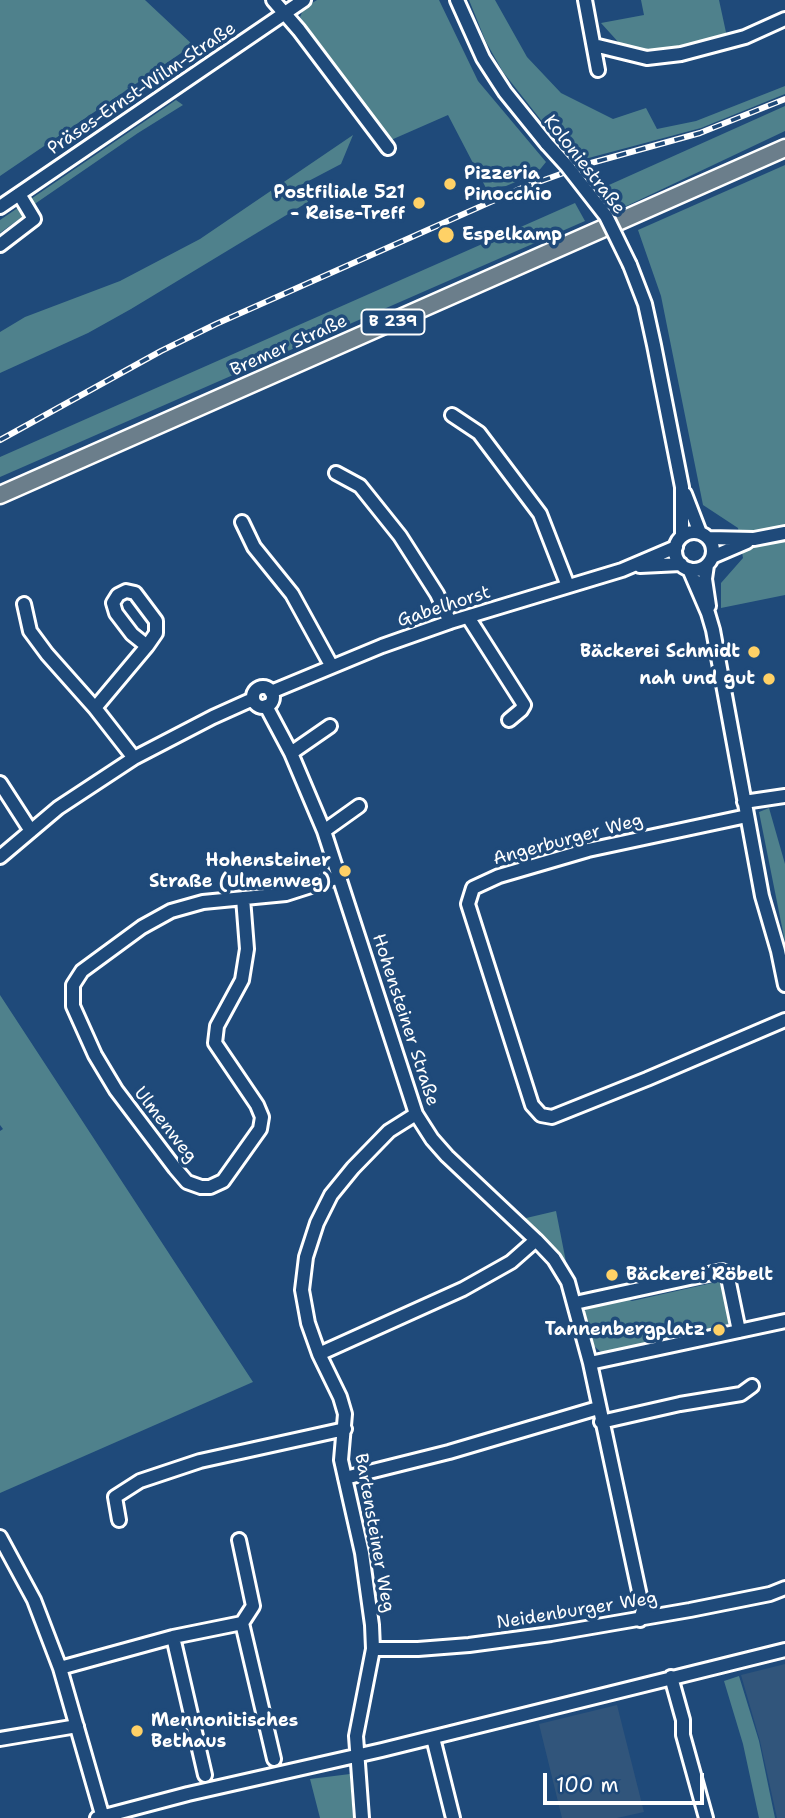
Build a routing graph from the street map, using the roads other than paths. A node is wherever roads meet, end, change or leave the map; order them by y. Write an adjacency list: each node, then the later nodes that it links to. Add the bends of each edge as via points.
1 (273, 0): 5 (street)
2 (304, 0): 5 (street, Präses-Ernst-Wilm-Straße)
3 (457, 0): 16 (street, Koloniestraße, bridge, via 483,58 505,92 606,216 630,265 645,304)
4 (585, 0): 7 (street)
5 (283, 14): 9 (street); 11 (street, Präses-Ernst-Wilm-Straße)
6 (785, 19): 7 (street, via 745,37 670,55 647,58)
7 (594, 45): 8 (street)
8 (598, 70)
9 (388, 148)
10 (785, 148): 17 (main road, Bremer Straße / B 239)
11 (19, 194): 12 (street, Präses-Ernst-Wilm-Straße); 13 (street, via 34,219)
12 (0, 207)
13 (0, 245)
14 (452, 415): 26 (street, via 479,433 533,504)
15 (336, 473): 30 (street, via 360,485 400,536)
16 (682, 487): 20 (street, Koloniestraße); 22 (street, Koloniestraße)
17 (0, 495)
18 (242, 522): 32 (street, via 254,547 292,594)
19 (785, 533): 21 (street)
20 (704, 536): 21 (street); 22 (street, via 691,532); 23 (street, via 713,550)
21 (754, 539): 23 (street)
22 (679, 542): 24 (street, via 677,558); 25 (street, Gabelhorst)
23 (709, 561): 24 (street, via 701,569); 28 (street, via 705,579)
24 (685, 566): 25 (street, Gabelhorst); 28 (street)
25 (633, 567): 26 (street, Gabelhorst)
26 (568, 586): 29 (street, Gabelhorst)
27 (24, 604): 36 (street, via 30,631)
28 (708, 613): 44 (street)
29 (468, 617): 30 (street, Gabelhorst); 37 (street, via 524,705)
30 (450, 622): 32 (street, Gabelhorst)
31 (147, 646): 36 (street)
32 (331, 665): 33 (street, Gabelhorst)
33 (271, 692): 34 (street, via 259,688); 35 (street)
34 (253, 699): 35 (street); 40 (street)
35 (267, 706): 39 (street, Hohensteiner Straße)
36 (96, 708): 40 (street)
37 (509, 720)
38 (330, 726): 39 (street)
39 (291, 753): 46 (street, Hohensteiner Straße)
40 (134, 758): 45 (street)
41 (0, 783): 45 (street)
42 (785, 796): 44 (street)
43 (359, 806): 46 (street)
44 (745, 809): 50 (street, via 762,896); 52 (street, Angerburger Weg, via 499,876 473,888 468,904 532,1105 541,1115 552,1116 636,1084)
45 (31, 831): 47 (street)
46 (324, 831): 48 (street, Hohensteiner Straße)
47 (0, 858)
48 (339, 877): 49 (street, Ulmenweg, via 286,894); 53 (street, Hohensteiner Straße)
49 (243, 898): 49 (street, Ulmenweg, via 171,911 82,971 73,985 73,1006 116,1090 187,1182 201,1187 223,1181 260,1129 262,1117 215,1043 217,1026 242,980 247,949)
50 (782, 950): 51 (street)
51 (785, 985)
52 (785, 1020)
53 (416, 1114): 54 (street, Hohensteiner Straße, via 447,1156); 58 (street, Bartensteiner Weg, via 389,1131 353,1168 331,1195 317,1223 302,1290)
54 (536, 1240): 55 (street, Hohensteiner Straße, via 554,1259); 58 (street, via 511,1262 463,1289)
55 (575, 1303): 57 (street, via 722,1270 727,1273); 59 (street)
56 (785, 1321): 57 (street)
57 (739, 1331): 59 (street)
58 (318, 1354): 63 (street, Bartensteiner Weg, via 340,1398)
59 (590, 1363): 61 (street)
60 (752, 1386): 62 (street, via 741,1394)
61 (598, 1408): 62 (street); 64 (street)
62 (601, 1422): 69 (street, via 643,1610)
63 (345, 1429): 64 (street, Bartensteiner Weg, via 341,1460); 65 (street, via 200,1461 140,1481 116,1497)
64 (345, 1478): 72 (street, Bartensteiner Weg, via 368,1591)
65 (119, 1520)
66 (0, 1537): 74 (street, via 33,1600)
67 (239, 1541): 70 (street, via 254,1606)
68 (785, 1588): 69 (street, Neidenburger Weg)
69 (640, 1620): 72 (street, Neidenburger Weg, via 469,1645)
70 (242, 1623): 71 (street); 80 (street)
71 (173, 1637): 74 (street); 81 (street)
72 (373, 1649): 79 (street, Bartensteiner Weg, via 356,1737)
73 (785, 1650): 75 (street)
74 (60, 1668): 76 (street)
75 (671, 1677): 77 (street); 85 (street)
76 (76, 1726): 78 (street); 82 (street)
77 (433, 1738): 79 (street); 84 (street)
78 (0, 1739)
79 (358, 1754): 82 (street); 83 (street, Bartensteiner Weg)
80 (274, 1759)
81 (205, 1775)
82 (101, 1818)
83 (362, 1818)
84 (453, 1818)
85 (706, 1818)

